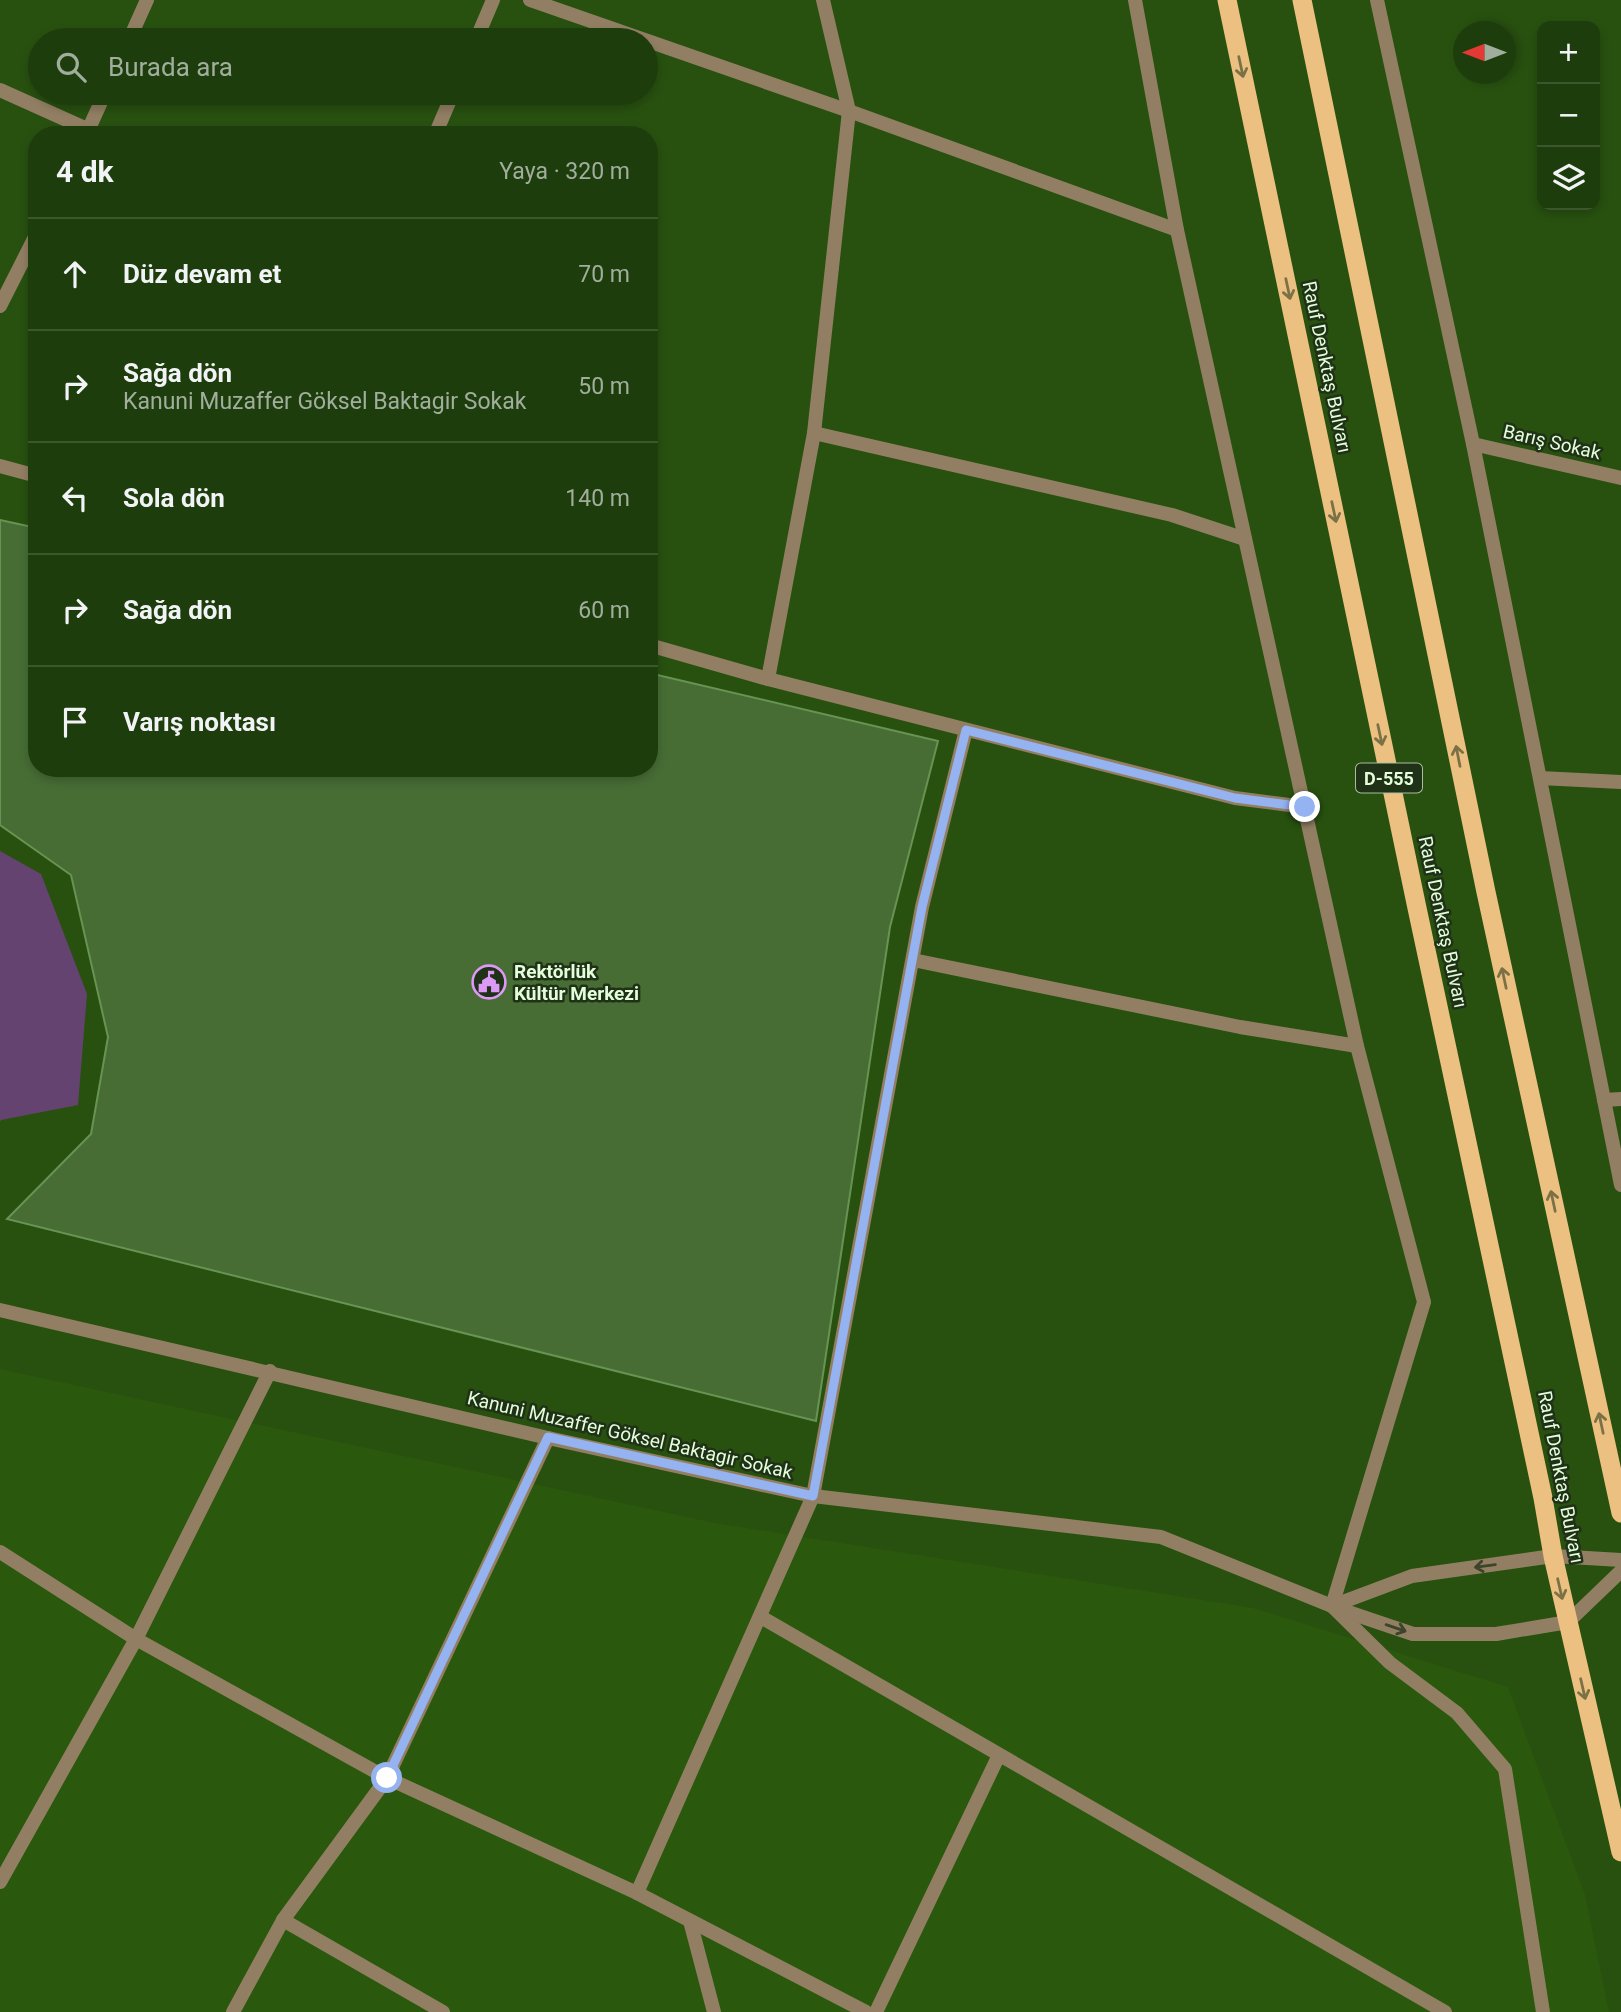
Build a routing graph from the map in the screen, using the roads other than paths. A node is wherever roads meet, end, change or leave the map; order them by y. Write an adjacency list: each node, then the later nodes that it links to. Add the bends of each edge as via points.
1 (147, 0): 9 (street)
2 (493, 0): 10 (street)
3 (530, 0): 11 (street)
4 (823, 0): 18 (street)
5 (1135, 0): 22 (street)
6 (1227, 0): 48 (highway, Rauf Denktaş Bulvarı / D-555, one-way to 48)
7 (1302, 0): 46 (highway, one-way to 7, via 1486,891)
8 (1377, 0): 26 (street)
9 (134, 28)
10 (481, 28)
11 (610, 28)
12 (658, 45): 18 (street)
13 (0, 90): 14 (street)
14 (28, 104)
15 (31, 105): 19 (street)
16 (99, 105): 20 (street)
17 (448, 105): 21 (street)
18 (849, 111): 22 (street); 25 (street)
19 (75, 126)
20 (90, 126)
21 (439, 126)
22 (1177, 230): 30 (street)
23 (28, 251): 24 (street)
24 (0, 306)
25 (814, 433): 30 (street, via 1172,515); 32 (street)
26 (1474, 444): 29 (street, Barış Sokak); 34 (street)
27 (0, 466): 28 (street)
28 (28, 474)
29 (1621, 478)
30 (1245, 540): 36 (street)
31 (658, 648): 32 (street)
32 (768, 679): 33 (street)
33 (966, 730): 36 (street, via 1235,798); 37 (street)
34 (1540, 778): 35 (street); 40 (street)
35 (1621, 782)
36 (1305, 807): 38 (street)
37 (913, 960): 38 (street, via 1240,1027); 45 (street)
38 (1357, 1046): 51 (street, via 1424,1303)
39 (1621, 1099): 40 (street)
40 (1604, 1100): 41 (street)
41 (1621, 1185)
42 (0, 1310): 43 (street, Kanuni Muzaffer Göksel Baktagir Sokak)
43 (270, 1371): 44 (street, Kanuni Muzaffer Göksel Baktagir Sokak); 54 (street)
44 (548, 1437): 45 (street, Kanuni Muzaffer Göksel Baktagir Sokak); 56 (street)
45 (813, 1496): 51 (street, Kanuni Muzaffer Göksel Baktagir Sokak, via 1161,1537); 52 (street)
46 (1621, 1513)
47 (0, 1552): 54 (street)
48 (1553, 1556): 49 (street); 51 (street, one-way to 51, via 1412,1576); 53 (highway, Rauf Denktaş Bulvarı, one-way to 53)
49 (1621, 1560)
50 (1621, 1571): 53 (street)
51 (1332, 1606): 53 (street, Kanuni Muzaffer Göksel Baktagir Sokak, one-way to 53, via 1413,1634 1496,1634); 68 (street, via 1390,1663 1457,1713 1505,1769)
52 (761, 1617): 55 (street); 59 (street)
53 (1568, 1622): 57 (highway, Rauf Denktaş Bulvarı, one-way to 57)
54 (136, 1639): 56 (street); 58 (street)
55 (999, 1755): 66 (street); 67 (street)
56 (387, 1778): 59 (street); 60 (street)
57 (1621, 1852)
58 (0, 1882)
59 (637, 1894): 61 (street)
60 (283, 1920): 62 (street); 63 (street)
61 (690, 1921): 64 (street); 65 (street)
62 (233, 2012)
63 (443, 2012)
64 (714, 2012)
65 (866, 2012)
66 (876, 2012)
67 (1445, 2012)
68 (1543, 2012)

